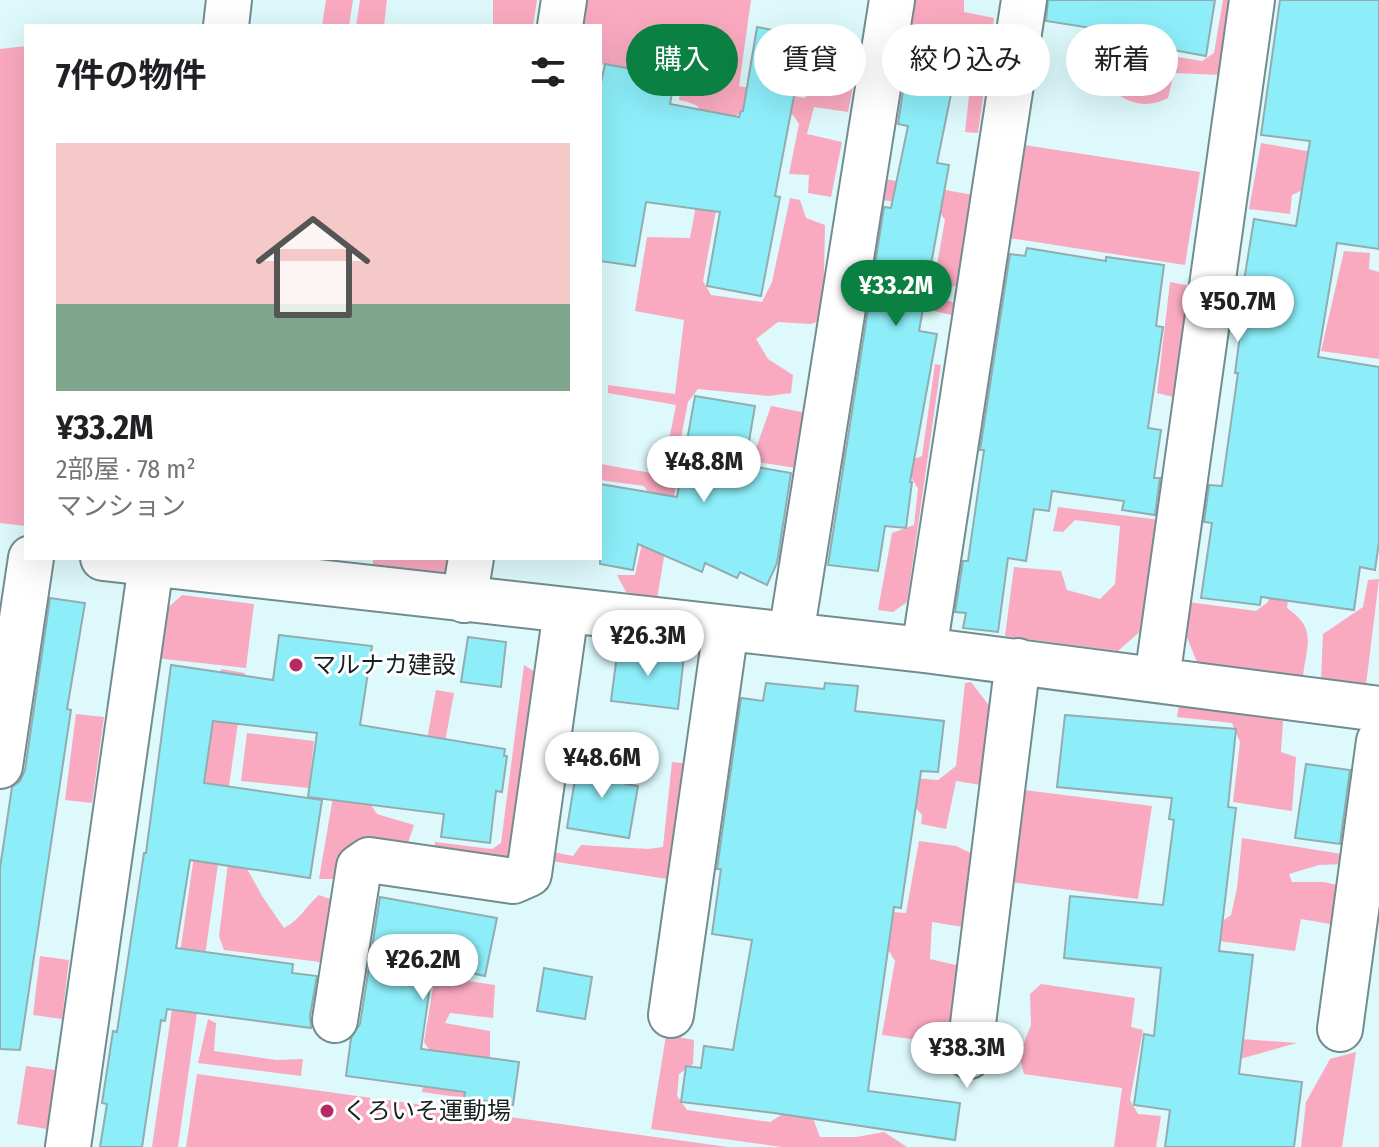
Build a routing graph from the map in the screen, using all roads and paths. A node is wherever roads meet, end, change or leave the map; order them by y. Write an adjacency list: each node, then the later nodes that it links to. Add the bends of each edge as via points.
1 (229, 0): 6 (street)
2 (564, 0): 7 (street)
3 (892, 0): 16 (street)
4 (1024, 0): 17 (street)
5 (1252, 0): 19 (street)
6 (226, 24)
7 (560, 24)
8 (0, 546): 9 (street)
9 (24, 550)
10 (31, 560): 22 (street)
11 (471, 560): 13 (street)
12 (151, 561): 13 (street); 27 (street)
13 (464, 600): 14 (street)
14 (566, 611): 15 (street); 24 (street, via 529,874 513,881 369,860 359,867)
15 (726, 628): 16 (street); 23 (street)
16 (791, 635): 17 (street)
17 (924, 650): 18 (street)
18 (1018, 661): 19 (street); 26 (street)
19 (1157, 679): 20 (street)
20 (1379, 709)
21 (1379, 741): 25 (street)
22 (0, 766)
23 (671, 1015)
24 (335, 1020)
25 (1340, 1029)
26 (971, 1057)
27 (68, 1147)

